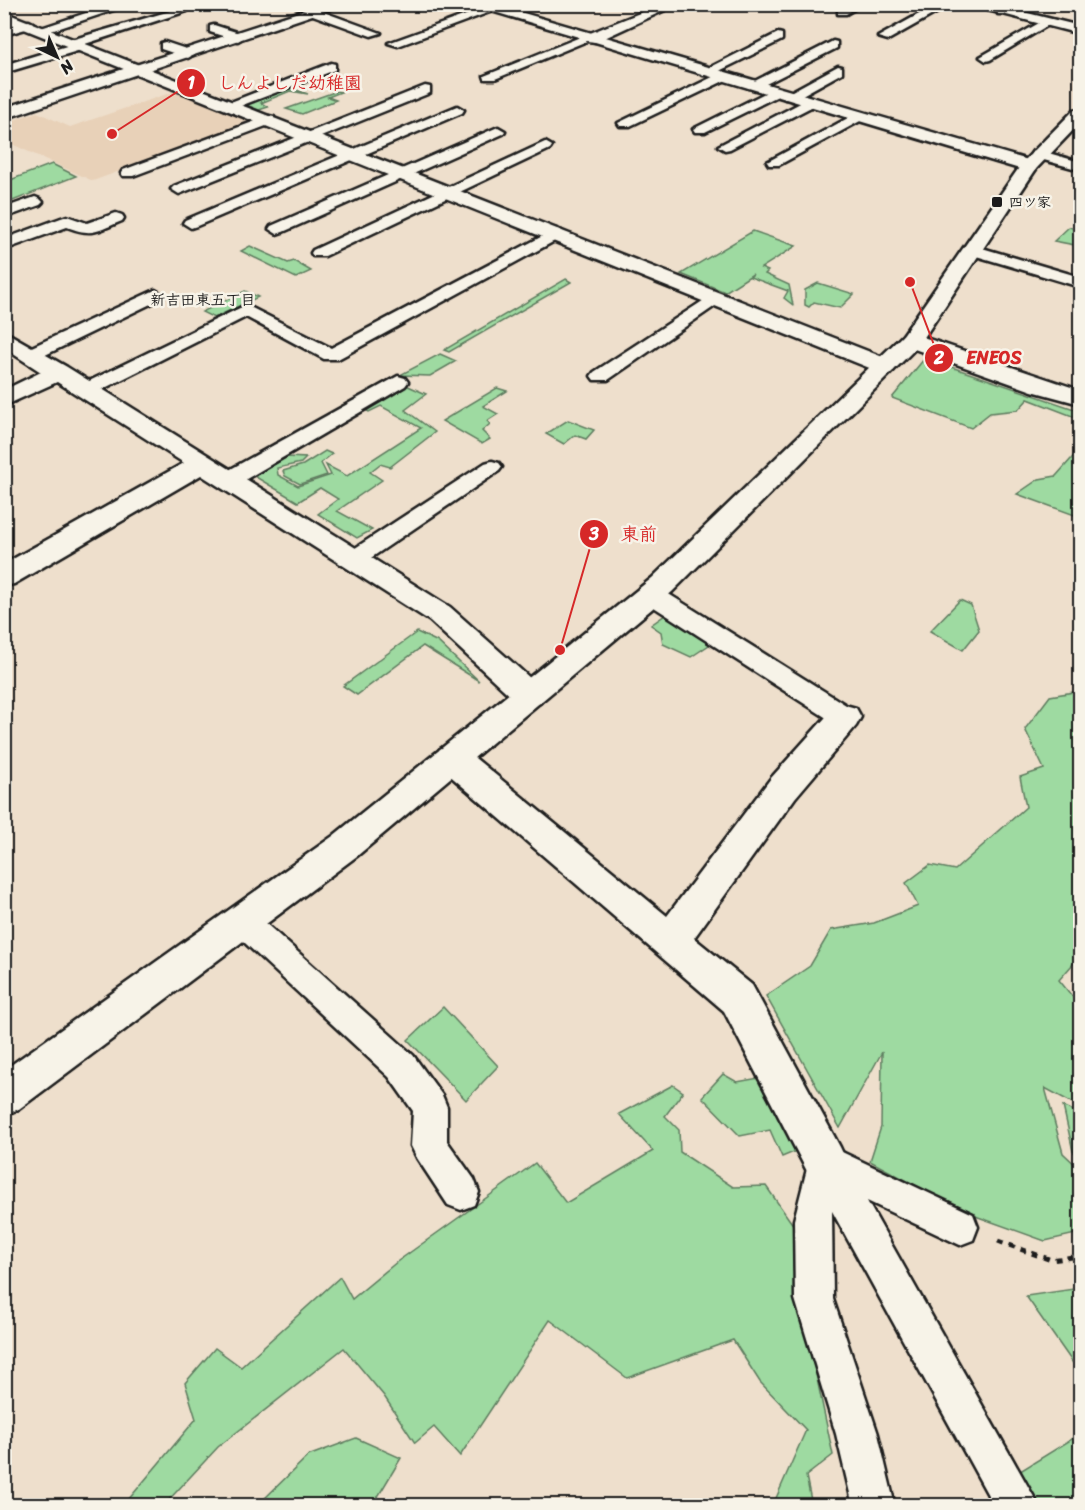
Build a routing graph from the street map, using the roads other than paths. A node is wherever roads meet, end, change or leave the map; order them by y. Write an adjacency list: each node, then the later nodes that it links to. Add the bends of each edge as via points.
1 (128, 4): 15 (lane)
2 (338, 4): 11 (street)
3 (475, 4): 8 (street)
4 (673, 4): 23 (lane)
5 (858, 4): 12 (lane)
6 (947, 4): 22 (lane)
7 (971, 4): 9 (street)
8 (498, 8): 23 (street); 25 (lane)
9 (1008, 8): 14 (street)
10 (181, 11): 24 (lane)
11 (314, 12): 19 (lane); 21 (street)
12 (842, 12)
13 (4, 16): 15 (street)
14 (1046, 22): 17 (street); 29 (lane)
15 (35, 28): 18 (lane); 24 (street)
16 (214, 29): 21 (lane)
17 (1080, 30)
18 (4, 32)
19 (375, 33)
20 (778, 36): 35 (lane)
21 (238, 37): 28 (street)
22 (884, 37)
23 (590, 38): 35 (street); 36 (lane)
24 (78, 44): 31 (lane); 32 (street)
25 (394, 44)
26 (833, 45): 39 (lane)
27 (165, 46): 28 (lane)
28 (188, 54): 32 (street)
29 (987, 57)
30 (331, 67): 43 (lane)
31 (4, 69)
32 (141, 69): 43 (street); 45 (street)
33 (473, 70): 36 (lane)
34 (838, 70): 41 (lane)
35 (707, 72): 37 (street)
36 (490, 76): 38 (lane)
37 (723, 76): 39 (street); 49 (lane)
38 (506, 82)
39 (753, 85): 41 (street)
40 (425, 90): 52 (lane)
41 (782, 94): 42 (street); 50 (lane)
42 (810, 102): 47 (street); 54 (lane)
43 (230, 105): 48 (street)
44 (457, 110): 55 (lane)
45 (4, 114)
46 (1080, 114): 56 (street)
47 (859, 116): 56 (street); 57 (lane)
48 (269, 120): 52 (street); 59 (lane)
49 (625, 123)
50 (700, 129)
51 (498, 131): 60 (lane)
52 (310, 136): 55 (street); 61 (lane)
53 (545, 146): 62 (lane)
54 (725, 146)
55 (353, 153): 60 (street); 66 (lane)
56 (1034, 160): 58 (lane); 70 (street)
57 (774, 162)
58 (1080, 166)
59 (128, 173)
60 (402, 173): 62 (street); 67 (lane)
61 (179, 189)
62 (448, 191): 68 (street); 71 (lane)
63 (35, 202): 64 (lane)
64 (4, 213)
65 (116, 218): 69 (lane, via 87,229 67,221)
66 (191, 223)
67 (277, 229)
68 (556, 234): 74 (street); 82 (lane, via 331,355 246,310)
69 (4, 245)
70 (972, 250): 72 (lane); 76 (street)
71 (319, 253)
72 (1080, 282)
73 (155, 295): 77 (lane)
74 (715, 297): 78 (street); 80 (lane)
75 (4, 338): 77 (street)
76 (911, 340): 78 (street); 83 (street)
77 (30, 355): 79 (street)
78 (885, 366): 90 (street)
79 (59, 372): 82 (street); 84 (street)
80 (601, 376)
81 (398, 382): 87 (lane)
82 (86, 390): 85 (street)
83 (1080, 397)
84 (4, 399)
85 (203, 463): 87 (street); 89 (street)
86 (492, 467): 88 (lane)
87 (228, 480): 88 (street)
88 (354, 559): 91 (street, via 440,614)
89 (4, 577)
90 (651, 594): 91 (street); 92 (lane)
91 (529, 695): 93 (street)
92 (845, 717): 95 (street, via 783,788)
93 (452, 758): 94 (street, via 345,846); 95 (street)
94 (242, 921): 96 (street); 98 (lane, via 402,1066 430,1107 429,1146)
95 (670, 941): 97 (street, via 738,998)
96 (4, 1095)
97 (825, 1162): 99 (lane); 100 (lane, via 812,1220 814,1299 857,1434); 101 (lane)
98 (461, 1192)
99 (960, 1227)
100 (874, 1506)
101 (1018, 1506)

